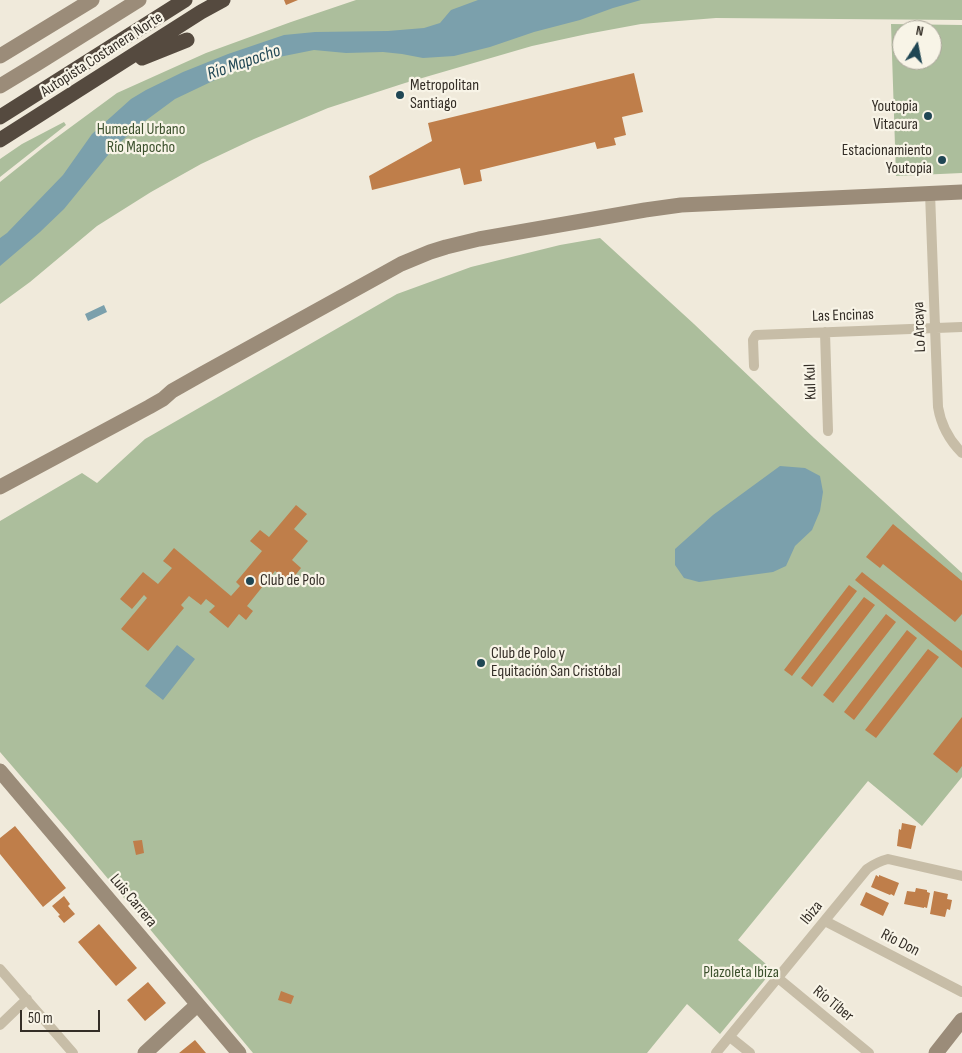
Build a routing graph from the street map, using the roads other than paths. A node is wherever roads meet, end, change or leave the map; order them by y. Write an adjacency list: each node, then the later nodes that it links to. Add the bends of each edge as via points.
1 (92, 0): 6 (main road)
2 (139, 0): 8 (main road)
3 (185, 0): 9 (highway, Autopista Costanera Norte)
4 (223, 0): 7 (highway, Autopista Costanera Norte)
5 (187, 40): 7 (highway)
6 (0, 56)
7 (112, 69): 10 (highway, Autopista Costanera Norte)
8 (0, 86)
9 (0, 117)
10 (0, 140)
11 (962, 192): 12 (main road)
12 (930, 193): 14 (street, Lo Arcaya); 17 (main road, via 681,205 462,243 401,264)
13 (962, 327): 14 (street, Las Encinas)
14 (935, 328): 15 (street, Las Encinas); 19 (street, Lo Arcaya, via 940,415 952,442)
15 (825, 332): 16 (street, Las Encinas, via 756,335 753,340); 18 (street, Kul Kul)
16 (754, 366)
17 (172, 391): 20 (main road, via 144,402); 21 (main road, via 149,407)
18 (828, 431)
19 (962, 453)
20 (0, 479)
21 (0, 488)
22 (0, 771): 29 (main road, Luis Carrera)
23 (962, 876): 24 (street, Ibiza, via 888,859 880,861 867,869)
24 (825, 921): 26 (street, Ibiza); 27 (street, Río Don)
25 (0, 968): 28 (street)
26 (778, 978): 32 (street, Ibiza); 38 (street, Río Tíber)
27 (962, 992)
28 (27, 999): 31 (street); 33 (street)
29 (197, 1005): 34 (main road); 35 (main road, Luis Carrera)
30 (962, 1020): 39 (main road)
31 (0, 1025)
32 (730, 1037): 36 (street, Ibiza); 37 (street)
33 (73, 1053)
34 (145, 1053)
35 (239, 1053)
36 (716, 1053)
37 (750, 1053)
38 (869, 1053)
39 (936, 1053)

